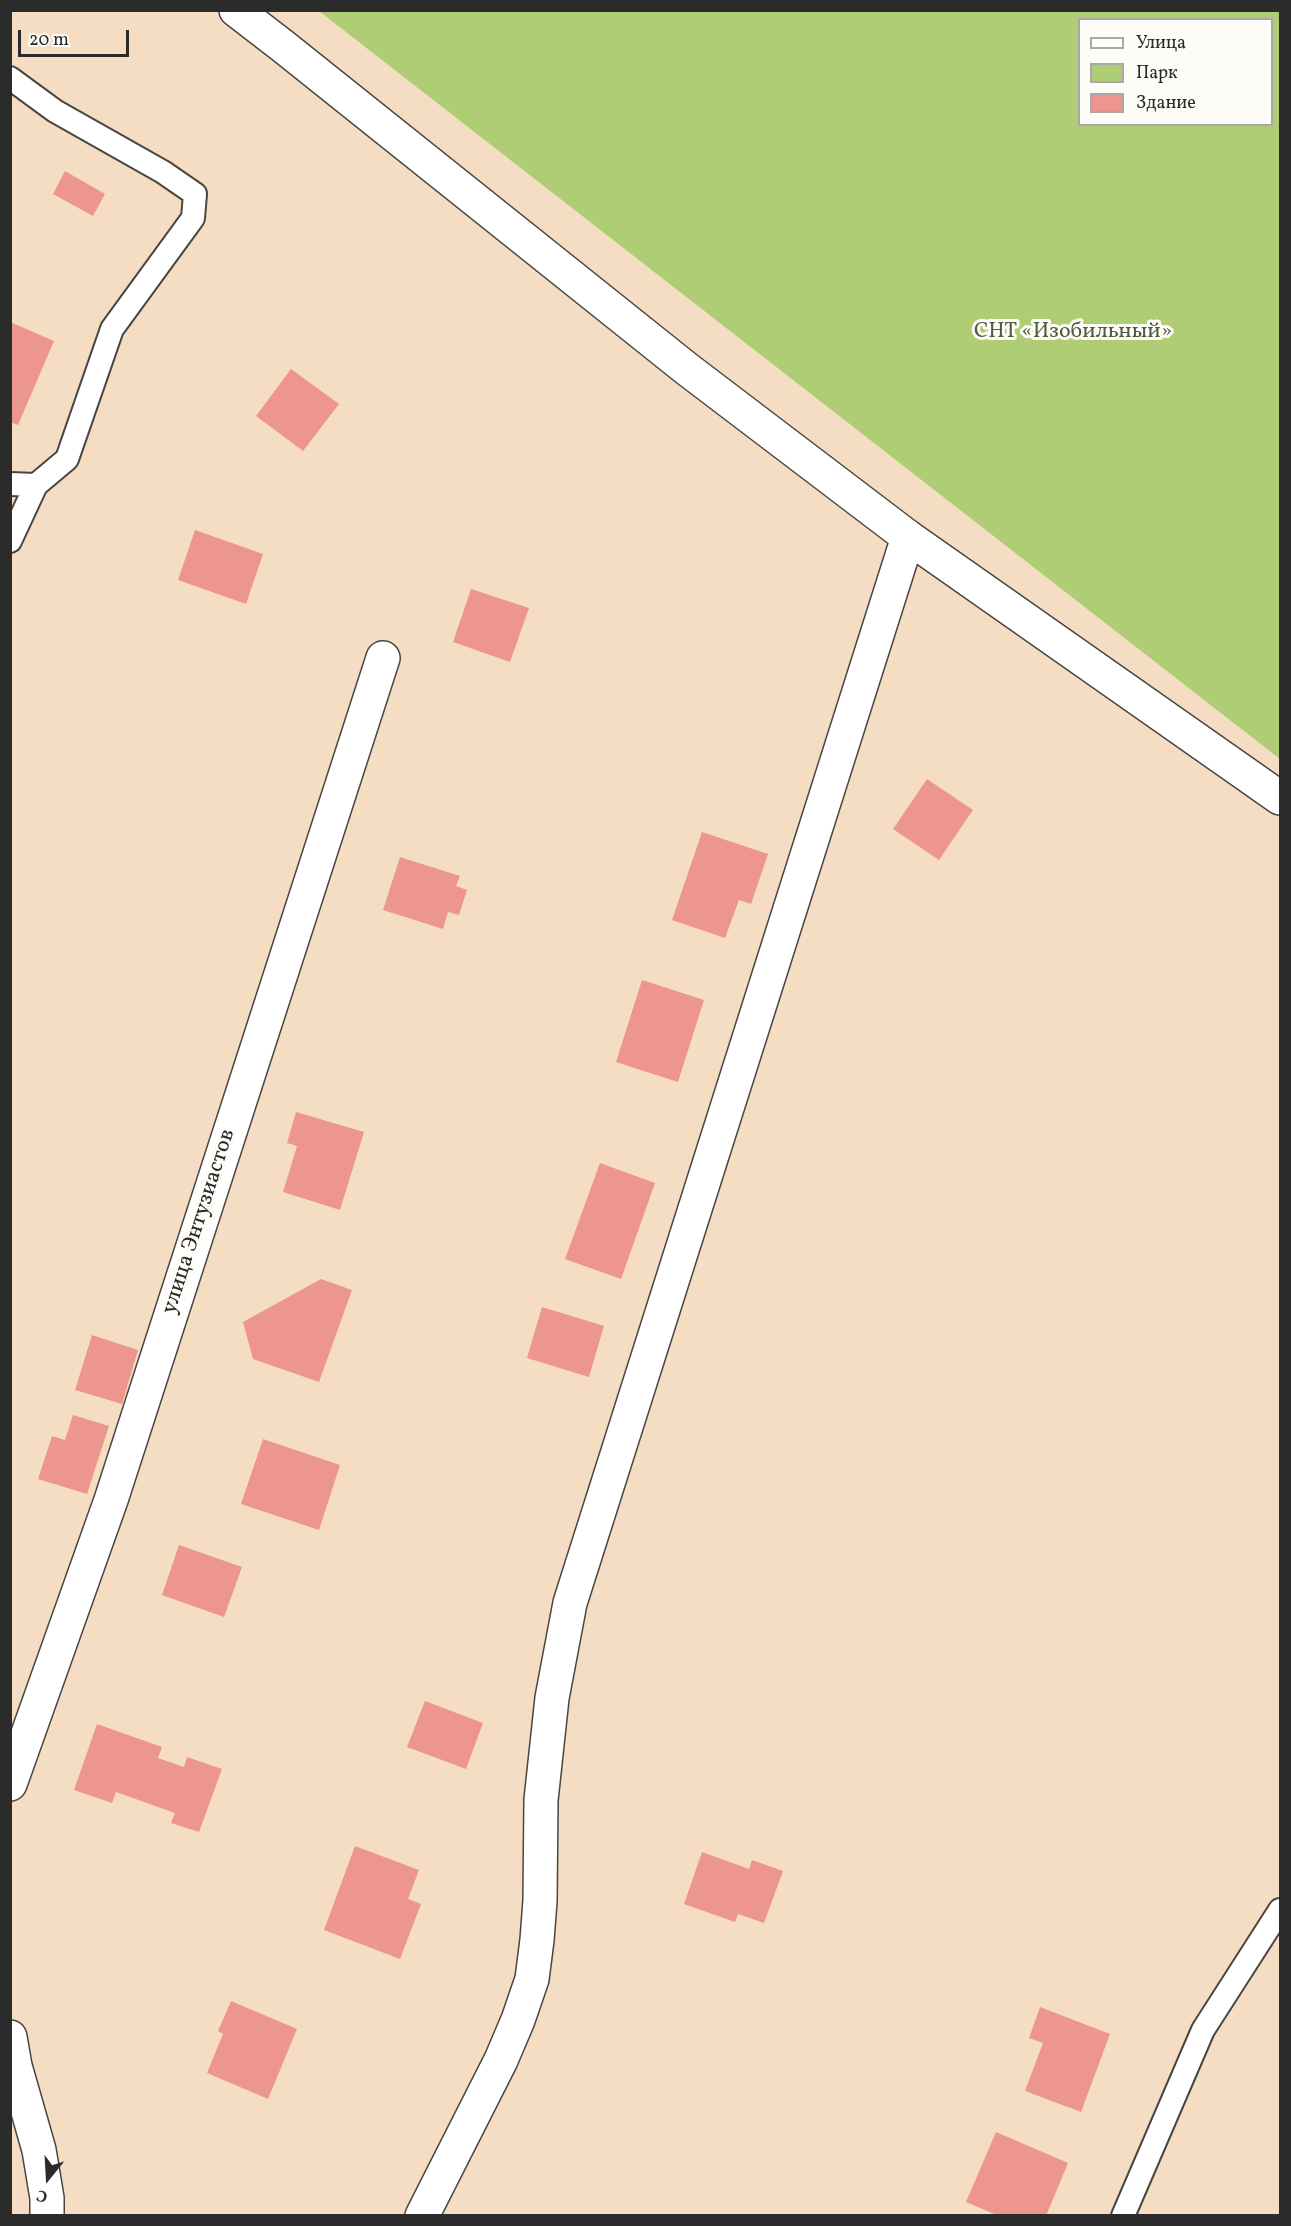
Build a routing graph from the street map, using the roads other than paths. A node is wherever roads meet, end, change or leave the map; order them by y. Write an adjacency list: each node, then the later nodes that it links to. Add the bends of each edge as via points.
1 (236, 10): 5 (street, via 687,369)
2 (10, 78): 4 (lane, via 55,111 195,194 193,218 112,329 67,459)
3 (10, 484): 4 (lane)
4 (36, 484): 6 (lane)
5 (908, 537): 8 (street); 13 (street, via 570,1603 552,1698 541,1800 540,1901 532,1979 501,2060)
6 (10, 541)
7 (382, 658): 9 (street, улица Энтузиастов, via 111,1500)
8 (1281, 798)
9 (10, 1784)
10 (1281, 1910): 14 (lane, via 1203,2030)
11 (10, 2037): 12 (street, via 39,2150)
12 (47, 2216)
13 (422, 2216)
14 (1123, 2216)

